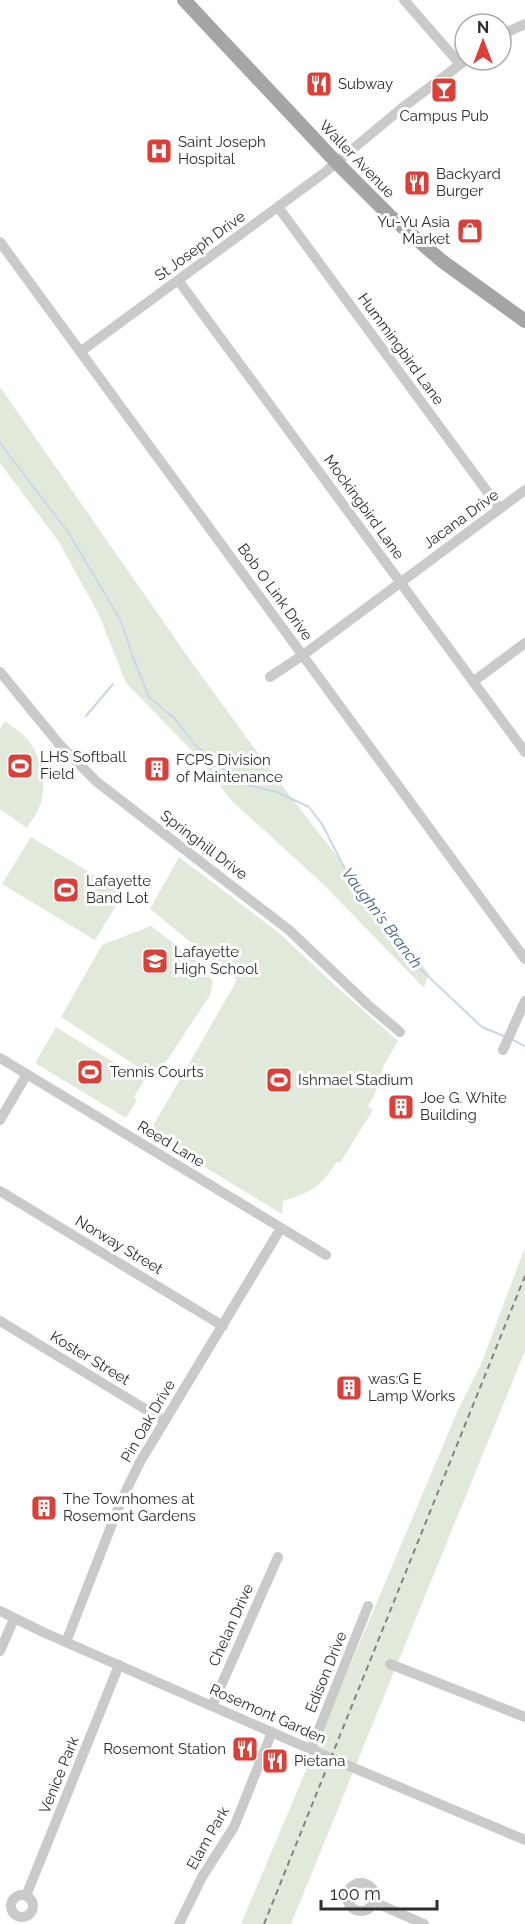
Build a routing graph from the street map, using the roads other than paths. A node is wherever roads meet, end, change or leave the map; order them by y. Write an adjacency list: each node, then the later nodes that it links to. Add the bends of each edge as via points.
1 (184, 0): 5 (main road, Waller Avenue)
2 (404, 0): 3 (street)
3 (453, 51)
4 (453, 70): 5 (street, St Joseph Drive)
5 (336, 162): 6 (street, St Joseph Drive); 9 (main road, Waller Avenue, via 439,258)
6 (278, 207): 8 (street, St Joseph Drive); 12 (street, Hummingbird Lane)
7 (0, 242): 10 (street, Bob O Link Drive)
8 (178, 280): 10 (street, St Joseph Drive); 13 (street, Mockingbird Lane)
9 (525, 321)
10 (80, 352): 15 (street, Bob O Link Drive)
11 (525, 490): 12 (street, Jacana Drive)
12 (500, 509): 13 (street, Jacana Drive)
13 (401, 582): 15 (street, Jacana Drive); 18 (street, Mockingbird Lane)
14 (525, 643): 18 (street)
15 (303, 655): 17 (street, Jacana Drive); 20 (street, Bob O Link Drive)
16 (0, 672): 22 (street, Springhill Drive, via 67,753 97,782 289,930)
17 (270, 677)
18 (474, 681): 19 (street, Mockingbird Lane)
19 (525, 752)
20 (525, 959)
21 (525, 1001): 23 (street)
22 (400, 1032)
23 (507, 1043)
24 (0, 1058): 25 (street, Reed Lane)
25 (27, 1074): 26 (street); 28 (street, Reed Lane)
26 (0, 1120)
27 (0, 1191): 31 (street, Norway Street)
28 (281, 1228): 29 (street, Reed Lane); 31 (street, Pin Oak Drive)
29 (326, 1255)
30 (0, 1321): 32 (street, Koster Street)
31 (222, 1326): 32 (street, Pin Oak Drive)
32 (165, 1421): 37 (street, Pin Oak Drive, via 128,1486)
33 (278, 1557): 41 (street, Chelan Drive)
34 (368, 1606): 44 (street, Edison Drive)
35 (0, 1611): 36 (street, Rosemont Garden)
36 (14, 1618): 37 (street, Rosemont Garden); 38 (street)
37 (66, 1642): 40 (street, Rosemont Garden)
38 (0, 1652)
39 (390, 1664): 42 (street)
40 (119, 1665): 41 (street, Rosemont Garden); 46 (street, Venice Park)
41 (212, 1706): 43 (street, Rosemont Garden)
42 (525, 1717)
43 (272, 1732): 44 (street, Rosemont Garden); 48 (street, Elam Park, via 234,1827 202,1877)
44 (311, 1749): 45 (street, Rosemont Garden)
45 (525, 1840)
46 (26, 1896)
47 (374, 1902): 49 (street)
48 (179, 1924)
49 (424, 1924)

